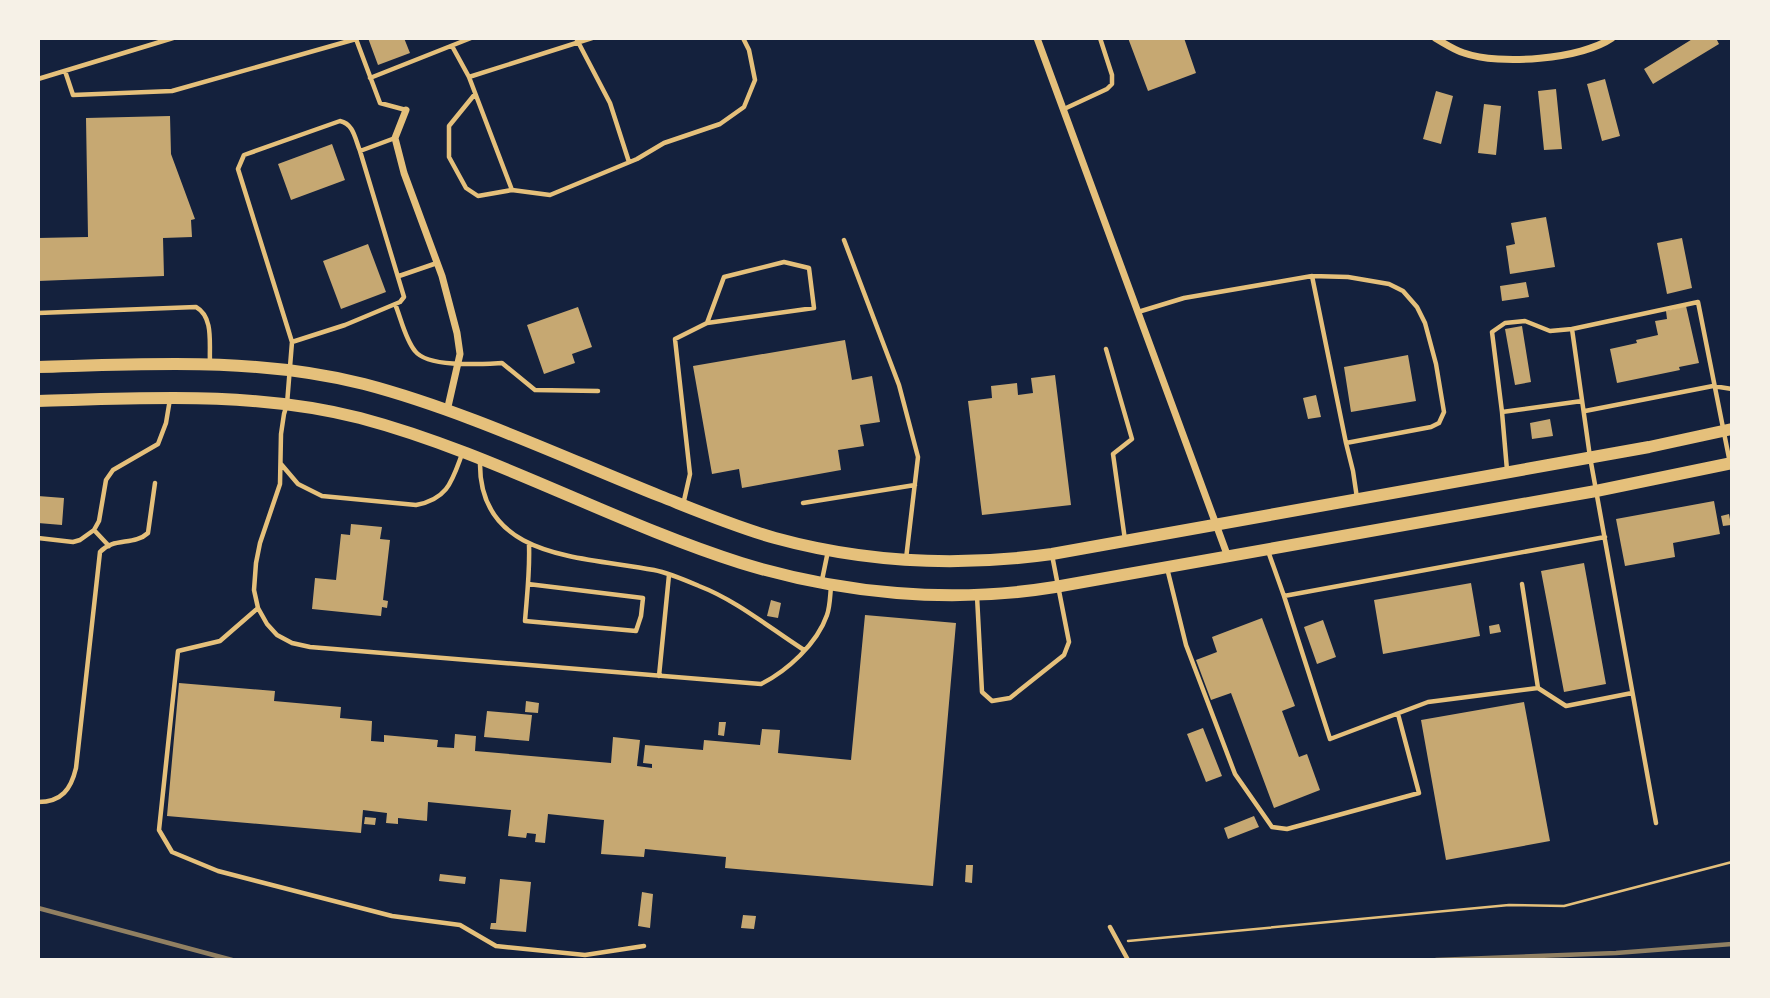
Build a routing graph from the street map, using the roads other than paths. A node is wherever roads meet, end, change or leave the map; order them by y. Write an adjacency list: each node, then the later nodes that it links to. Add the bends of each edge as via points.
1 (173, 38): 12 (lane)
2 (471, 38): 11 (lane)
3 (592, 38): 10 (lane)
4 (743, 38): 21 (lane, via 755,80 744,107 720,124)
5 (1037, 38): 17 (street)
6 (1100, 38): 17 (lane, via 1112,85)
7 (1435, 38): 8 (street, via 1465,54 1509,59 1555,58 1602,46)
8 (1612, 38)
9 (355, 39): 12 (lane, via 172,91 73,95); 14 (lane)
10 (578, 40): 13 (lane); 21 (lane, via 610,103)
11 (452, 46): 13 (lane); 14 (lane)
12 (65, 71): 15 (lane)
13 (469, 77): 16 (lane)
14 (370, 78): 18 (lane, via 380,103)
15 (38, 79)
16 (475, 94): 22 (lane); 22 (lane, via 449,126 449,157 466,188 478,196)
17 (1063, 109): 28 (street)
18 (406, 110): 19 (street)
19 (395, 138): 20 (lane); 24 (street)
20 (360, 151): 25 (lane); 32 (lane, via 351,128 340,121 244,155 239,163)
21 (629, 162): 22 (lane, via 550,195)
22 (512, 190)
23 (844, 240): 57 (lane, via 899,385 918,457)
24 (437, 262): 25 (lane); 35 (street, via 457,332)
25 (400, 276): 27 (lane, via 404,297)
26 (1312, 276): 28 (lane, via 1184,298); 49 (lane); 49 (lane, via 1348,277 1403,291 1425,323 1436,364 1444,412 1439,423)
27 (395, 304): 32 (lane); 35 (lane, via 416,353)
28 (1139, 312): 62 (street)
29 (38, 313): 34 (lane, via 196,307 208,323)
30 (707, 323): 30 (lane, via 814,308 809,268 784,262 724,277); 61 (lane, via 675,339 690,474)
31 (1572, 329): 38 (lane, via 1698,302); 43 (lane); 47 (lane, via 1550,331 1525,321 1505,323 1492,332)
32 (292, 342): 37 (lane)
33 (1106, 349): 66 (lane, via 1132,439 1113,454)
34 (210, 363): 36 (main road); 37 (main road)
35 (457, 365): 40 (lane, via 502,363 534,390); 45 (street)
36 (38, 368)
37 (291, 370): 44 (lane); 45 (main road, via 366,385)
38 (1713, 386): 39 (lane); 46 (lane); 48 (lane)
39 (1731, 389)
40 (598, 391)
41 (170, 398): 42 (main road); 44 (main road); 63 (lane, via 158,444 113,470 106,480)
42 (38, 401)
43 (1582, 401): 46 (lane); 47 (lane)
44 (287, 404): 50 (main road, via 383,425); 53 (lane)
45 (447, 411): 61 (main road)
46 (1585, 411): 51 (lane)
47 (1502, 412): 55 (lane)
48 (1727, 430): 51 (main road); 54 (lane)
49 (1346, 443): 59 (lane)
50 (462, 453): 52 (main road); 53 (lane, via 450,486 431,502 416,505 322,496 298,484)
51 (1591, 457): 55 (main road); 58 (lane)
52 (480, 460): 67 (lane, via 482,489 493,514); 77 (main road, via 712,553)
53 (280, 463): 82 (lane, via 280,484 256,563)
54 (1731, 465): 58 (main road)
55 (1508, 472): 59 (main road)
56 (155, 483): 68 (lane, via 148,533 136,541)
57 (915, 485): 60 (lane); 73 (lane)
58 (1596, 491): 64 (lane); 70 (main road)
59 (1357, 499): 62 (main road)
60 (803, 503)
61 (683, 505): 69 (main road, via 772,537)
62 (1217, 524): 66 (main road); 72 (street)
63 (94, 530): 65 (lane, via 73,542); 68 (lane)
64 (1605, 537): 81 (lane); 86 (lane)
65 (38, 538)
66 (1125, 541): 71 (main road)
67 (529, 545): 75 (lane); 76 (lane)
68 (109, 546): 88 (lane, via 100,552 76,768 64,793)
69 (828, 550): 73 (main road); 77 (lane)
70 (1268, 550): 72 (main road); 81 (lane)
71 (1052, 554): 73 (main road, via 972,562); 79 (lane)
72 (1228, 557): 74 (main road)
73 (906, 560)
74 (1167, 568): 79 (main road); 87 (lane, via 1186,645 1235,774 1272,827 1287,830 1419,793)
75 (669, 575): 83 (lane, via 724,598); 84 (lane)
76 (528, 584): 76 (lane, via 525,621 636,631 643,598)
77 (827, 584): 80 (main road, via 895,593); 83 (lane, via 827,616)
78 (1522, 584): 85 (lane)
79 (1058, 587): 80 (main road); 80 (lane, via 1069,642 1064,655 1010,698 992,701 982,692)
80 (977, 595)
81 (1284, 596): 87 (lane, via 1331,739)
82 (258, 608): 84 (lane, via 277,635 310,647); 91 (lane, via 220,641 178,651 159,830 172,852 218,871 379,913 460,925 496,946 585,954)
83 (804, 650): 84 (lane, via 761,684)
84 (659, 676)
85 (1538, 688): 86 (lane, via 1566,706); 87 (lane, via 1429,702)
86 (1633, 693): 89 (lane)
87 (1398, 714)
88 (38, 802)
89 (1656, 823)
90 (1110, 927): 92 (lane)
91 (644, 946)
92 (1128, 960)

